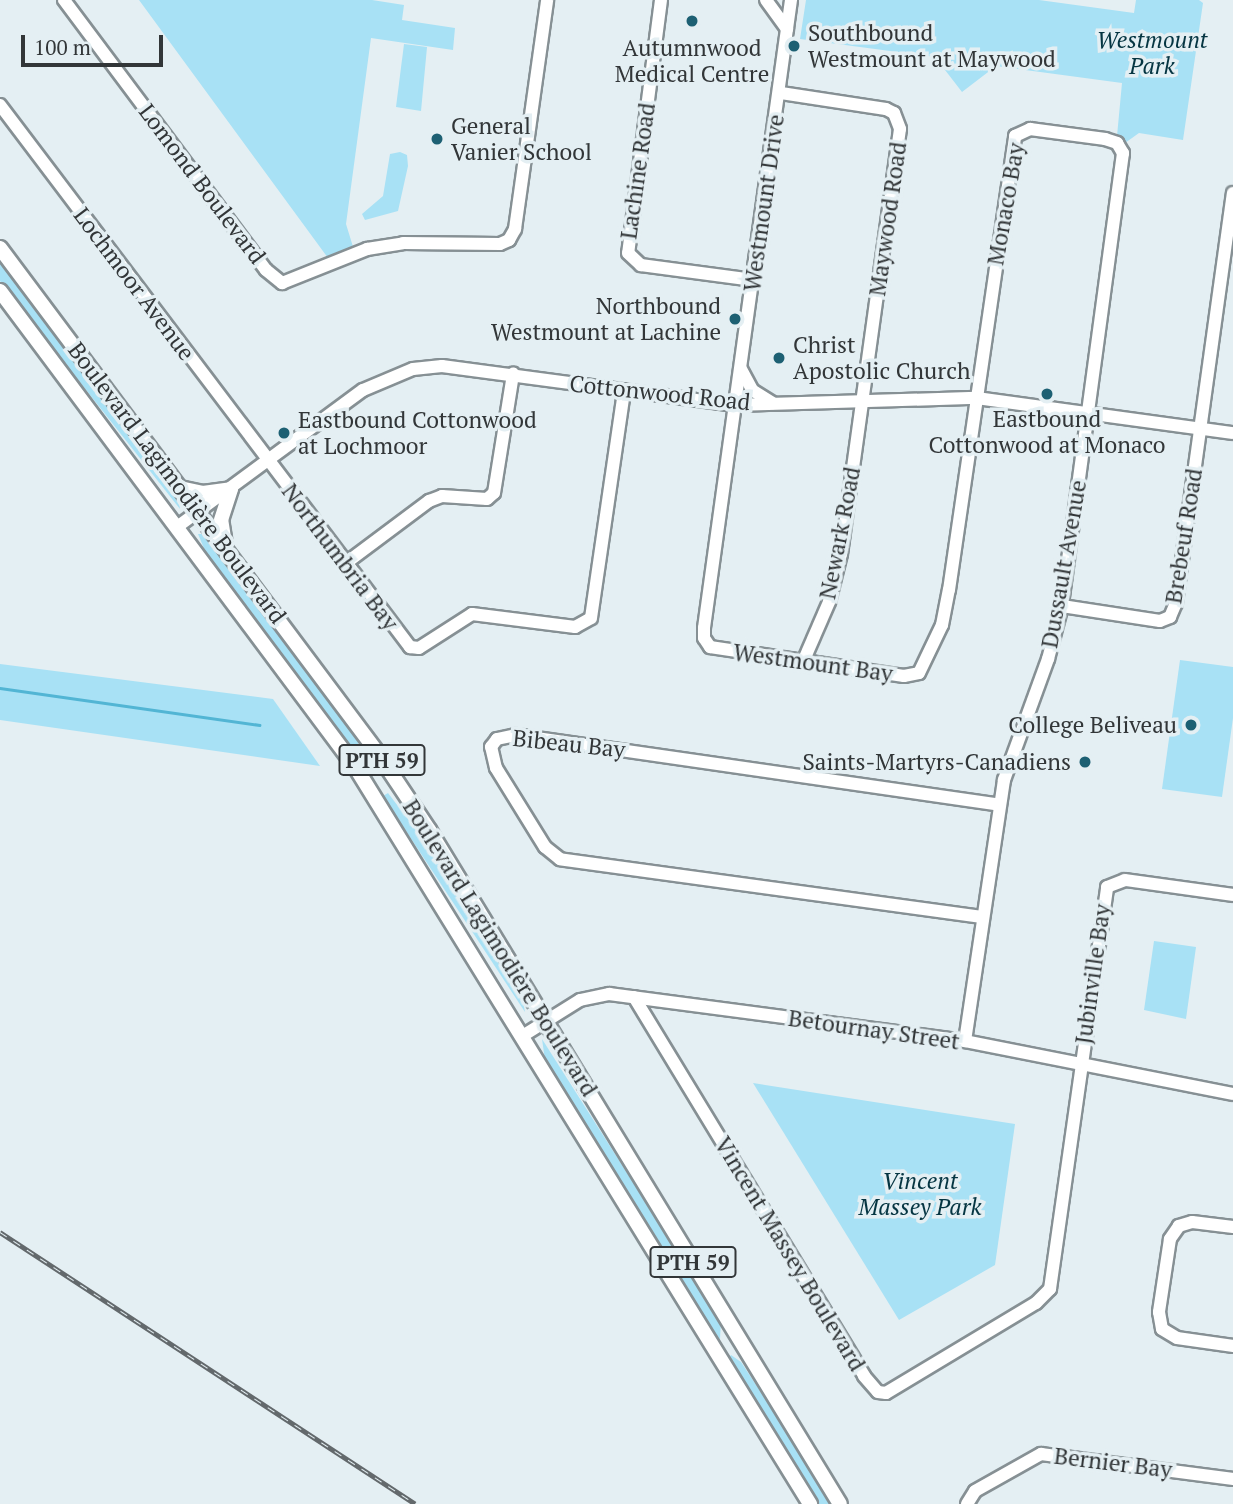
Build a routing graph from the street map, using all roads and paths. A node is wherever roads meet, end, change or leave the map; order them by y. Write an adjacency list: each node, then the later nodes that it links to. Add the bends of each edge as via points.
1 (64, 0): 2 (street, Lomond Boulevard, via 265,270 282,283 367,249 402,243 461,240 500,244 509,240 515,229)
2 (547, 0)
3 (661, 0): 11 (street, Lachine Road, via 628,253 641,265)
4 (766, 0): 6 (street)
5 (791, 0): 6 (street, Westmount Drive)
6 (787, 29): 7 (street, Westmount Drive)
7 (781, 93): 11 (street, Westmount Drive); 17 (street, Maywood Road, via 886,109 899,121)
8 (0, 105): 23 (street, Lochmoor Avenue)
9 (1233, 193): 21 (street)
10 (0, 248): 24 (main road, Boulevard Lagimodière Boulevard / PTH 59)
11 (753, 281): 13 (street, Westmount Drive)
12 (0, 291): 27 (main road, Boulevard Lagimodière Boulevard / PTH 59)
13 (740, 367): 18 (street, via 752,390); 19 (street, Westmount Drive)
14 (513, 374): 15 (street, Cottonwood Road); 23 (street, Cottonwood Road, via 442,366 386,379 363,390); 29 (street, via 494,493 487,499 442,496 429,502)
15 (624, 391): 19 (street, Cottonwood Road); 29 (street, Northumbria Bay, via 593,611 584,625 472,614 419,648 410,647)
16 (977, 397): 17 (street, Cottonwood Road); 20 (street, Cottonwood Road); 20 (street, Monaco Bay, via 1012,146 1015,136 1030,129 1112,141 1123,153); 31 (street, Westmount Bay, via 949,590 927,663 919,673 904,676)
17 (863, 400): 18 (street, Cottonwood Road); 31 (street, Newark Road, via 835,584)
18 (773, 404): 19 (street, Cottonwood Road)
19 (735, 405): 31 (street, Westmount Bay, via 704,638 720,650)
20 (1089, 412): 21 (street, Cottonwood Road); 30 (street, Dussault Avenue)
21 (1200, 428): 22 (street, Cottonwood Road); 30 (street, Brebeuf Road, via 1176,603 1170,617 1160,621)
22 (1233, 433)
23 (269, 461): 25 (street, Cottonwood Road); 29 (street, Northumbria Bay)
24 (180, 488): 25 (main road, via 203,493); 26 (main road, Boulevard Lagimodière Boulevard / PTH 59)
25 (231, 489): 26 (street, Cottonwood Road); 28 (main road, via 220,520)
26 (199, 512): 27 (street, Cottonwood Road); 28 (main road, Boulevard Lagimodière Boulevard / PTH 59)
27 (177, 527): 37 (main road, Boulevard Lagimodière Boulevard / PTH 59, via 356,768)
28 (227, 549): 36 (main road, Boulevard Lagimodière Boulevard / PTH 59, via 384,762)
29 (346, 563)
30 (1062, 606): 32 (street, Dussault Avenue, via 1048,659 1011,753)
31 (803, 662)
32 (999, 805): 34 (street, Dussault Avenue); 34 (street, Bibeau Bay, via 516,735 497,739 491,747 496,768 545,847 560,859)
33 (1233, 895): 39 (street, Jubinville Bay, via 1125,880 1107,887)
34 (982, 917): 38 (street, Dussault Avenue)
35 (634, 997): 36 (street, Betournay Street, via 590,995); 38 (street, Betournay Street); 39 (street, Vincent Massey Boulevard, via 870,1386 886,1393 1036,1303 1050,1289)
36 (546, 1021): 37 (street, Betournay Street); 42 (main road, Boulevard Lagimodière Boulevard / PTH 59)
37 (524, 1035): 44 (main road, Boulevard Lagimodière Boulevard / PTH 59)
38 (965, 1041): 39 (street, Betournay Street)
39 (1079, 1064): 40 (street, Betournay Street)
40 (1233, 1094)
41 (1233, 1227): 43 (street, via 1192,1222 1179,1226 1170,1239 1159,1312 1162,1329 1177,1338)
42 (738, 1336): 44 (main road); 47 (main road, Boulevard Lagimodière Boulevard / PTH 59)
43 (1233, 1346)
44 (716, 1349): 46 (main road, Boulevard Lagimodière Boulevard / PTH 59)
45 (1233, 1479): 48 (street, Bernier Bay, via 1041,1454 975,1491)
46 (810, 1504)
47 (841, 1504)
48 (967, 1504)

